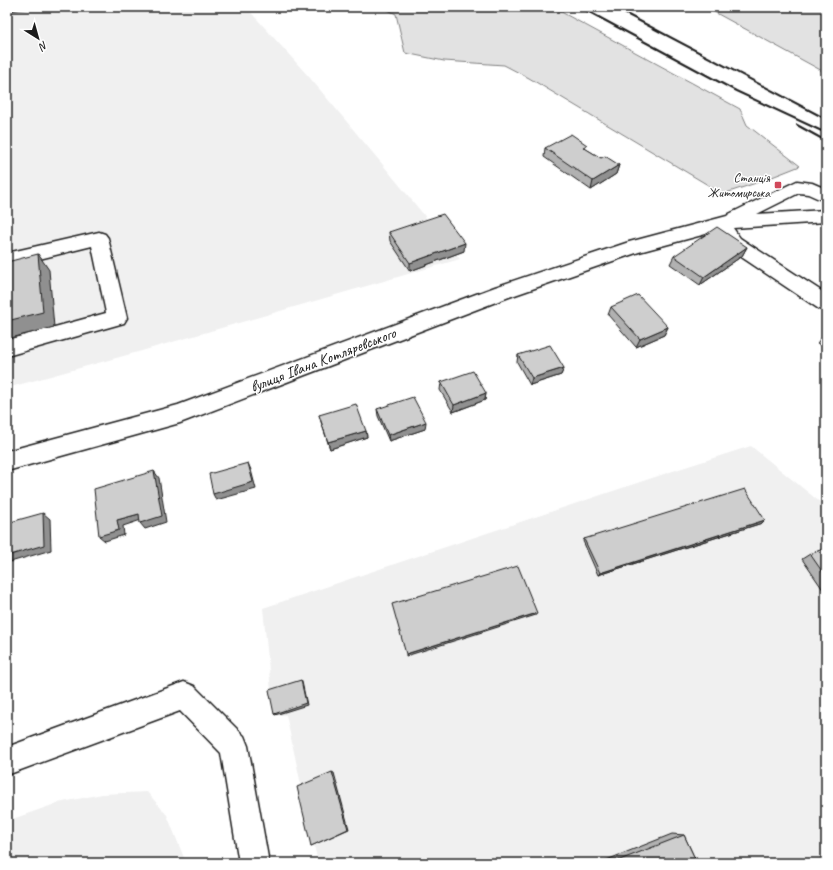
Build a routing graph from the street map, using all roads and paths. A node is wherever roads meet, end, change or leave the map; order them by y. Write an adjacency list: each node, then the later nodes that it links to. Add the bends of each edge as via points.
1 (826, 196): 3 (street, via 812,189 797,187)
2 (826, 216): 3 (street)
3 (725, 223): 5 (street, via 734,242); 7 (street, вулиця Івана Котляревського, via 635,247 502,292 180,414)
4 (7, 260): 6 (street, via 99,238 117,318)
5 (826, 304)
6 (7, 348)
7 (7, 461)
8 (7, 762): 9 (street, via 184,696 234,746)
9 (254, 863)

